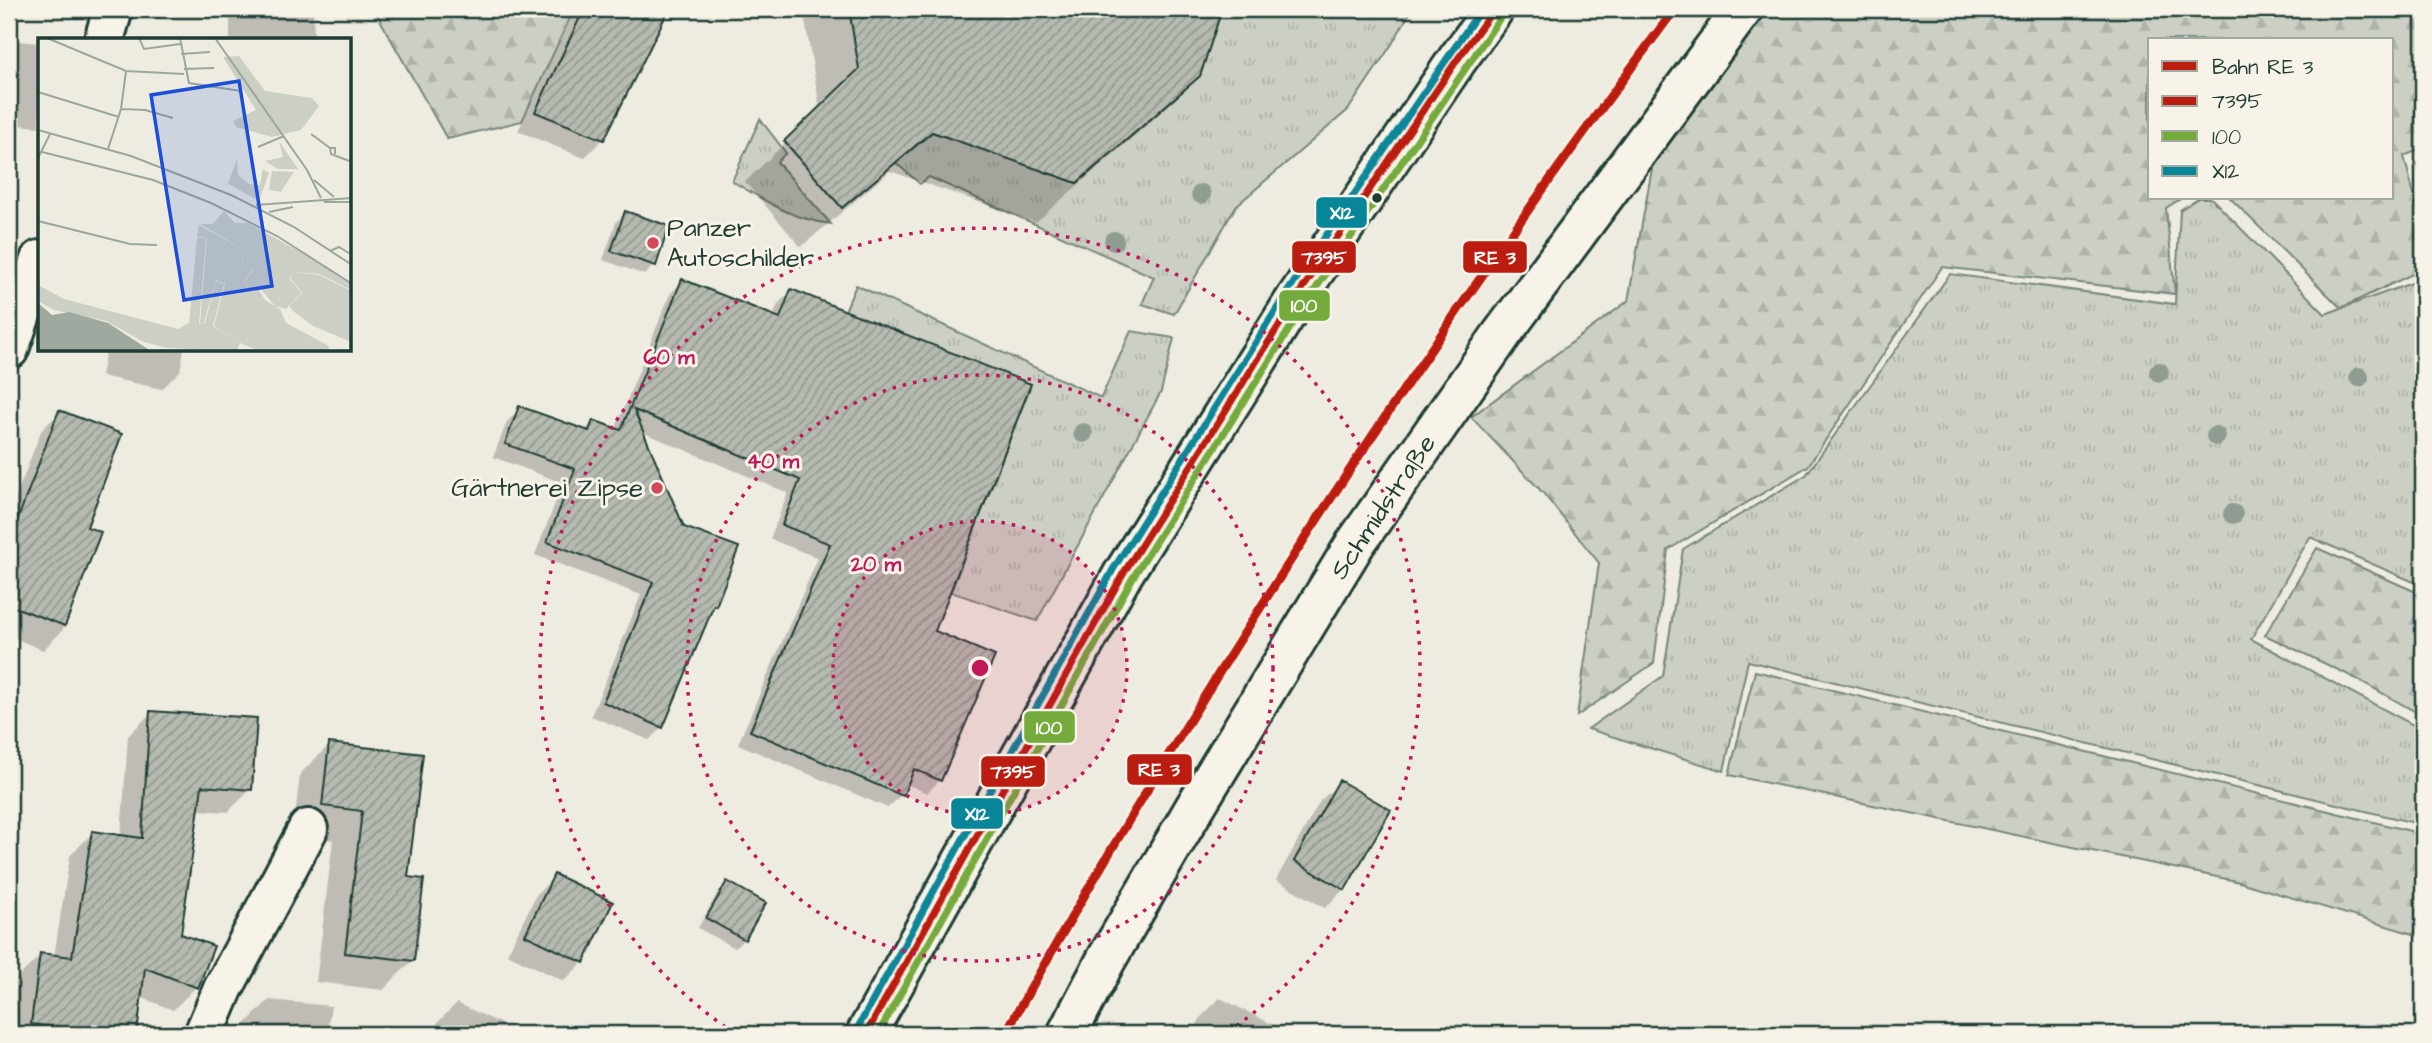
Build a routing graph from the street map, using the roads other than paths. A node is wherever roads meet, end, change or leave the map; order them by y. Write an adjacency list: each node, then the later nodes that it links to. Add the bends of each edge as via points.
1 (113, 9): 5 (street)
2 (1468, 9): 6 (street)
3 (1494, 9): 6 (street)
4 (1743, 9): 12 (street, Schmidstraße, via 1502,334 1355,544 1195,807)
5 (105, 38)
6 (1457, 60): 11 (street, via 1295,300 1123,574)
7 (38, 266): 8 (street)
8 (9, 349)
9 (308, 829): 10 (street)
10 (204, 1034)
11 (866, 1034)
12 (1067, 1034)

